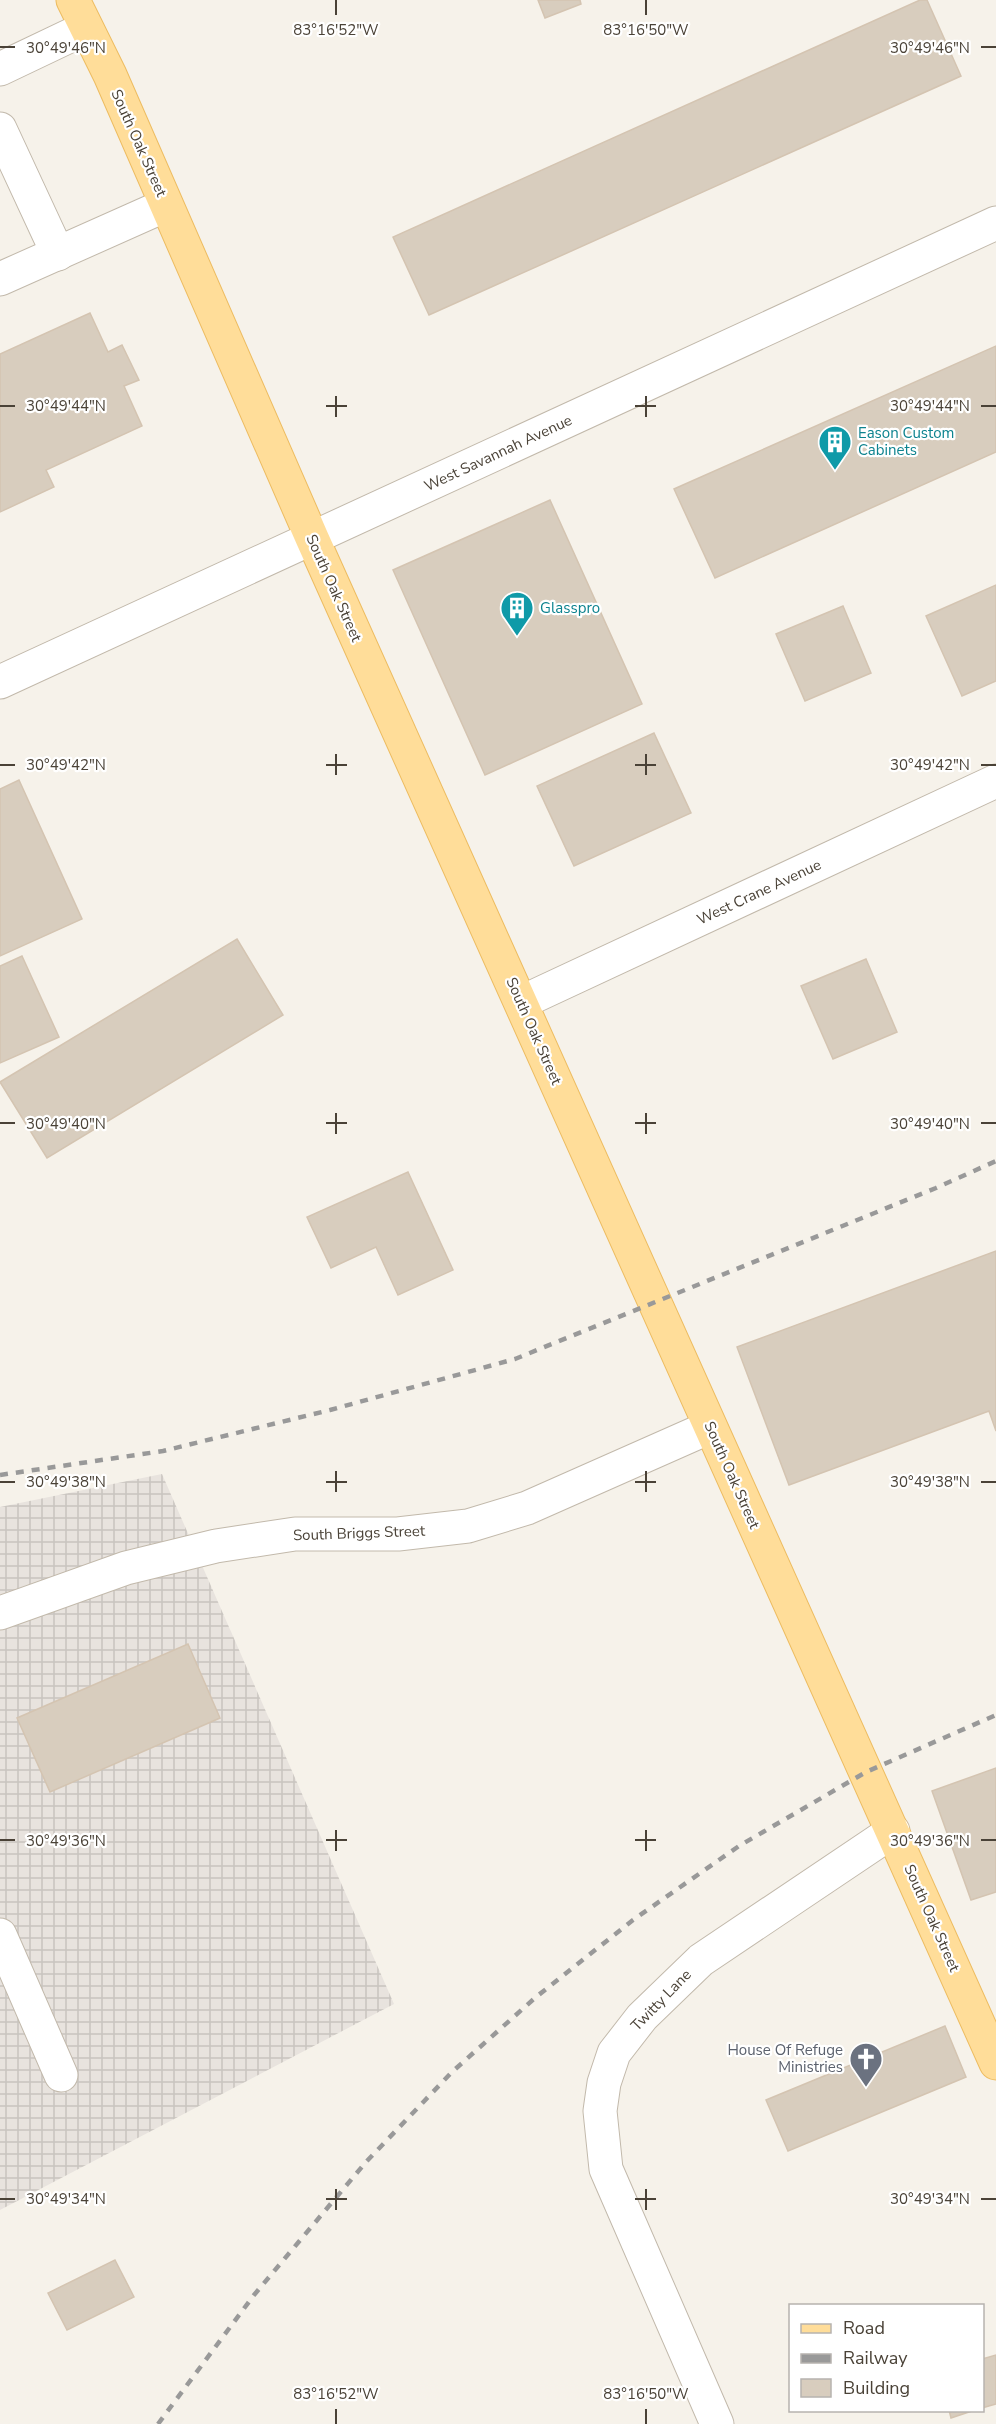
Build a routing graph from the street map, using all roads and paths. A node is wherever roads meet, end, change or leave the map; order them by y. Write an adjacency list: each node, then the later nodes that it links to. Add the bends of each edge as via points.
1 (79, 14): 2 (street); 4 (main road, South Oak Street)
2 (0, 69)
3 (0, 129): 6 (street)
4 (166, 205): 6 (street); 8 (main road, South Oak Street)
5 (996, 223): 8 (street, West Savannah Avenue)
6 (58, 254): 7 (street)
7 (0, 279)
8 (312, 538): 9 (street, West Savannah Avenue); 11 (main road, South Oak Street)
9 (0, 682)
10 (996, 781): 11 (street, West Crane Avenue)
11 (522, 1002): 12 (main road, South Oak Street)
12 (710, 1427): 13 (street, South Briggs Street, via 527,1508 468,1526 398,1534 295,1534 216,1546 126,1569); 14 (main road, South Oak Street)
13 (0, 1613)
14 (893, 1831): 16 (main road, South Oak Street); 18 (street, Twitty Lane, via 701,1960 642,2017 614,2053 604,2083 600,2111 606,2169)
15 (0, 1935): 17 (street)
16 (996, 2062)
17 (61, 2074)
18 (717, 2424)

